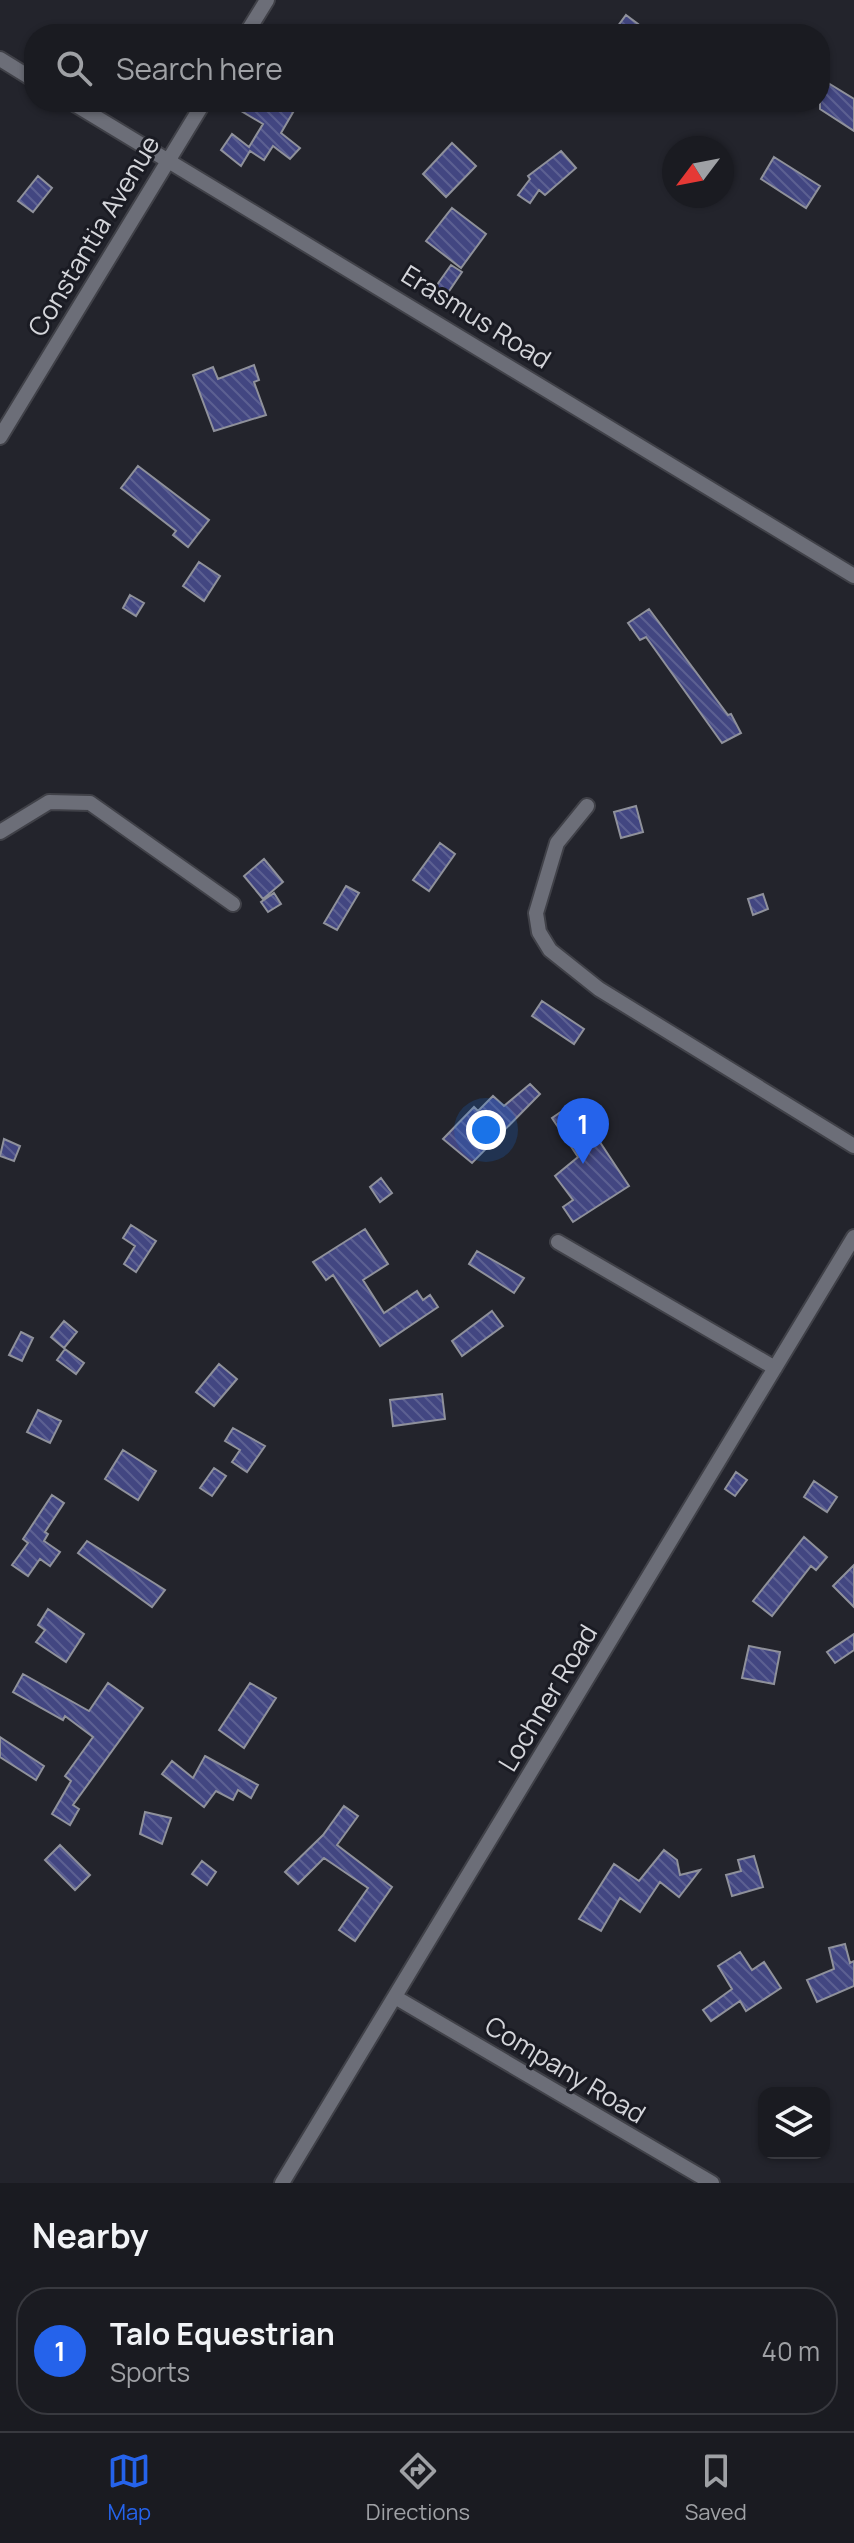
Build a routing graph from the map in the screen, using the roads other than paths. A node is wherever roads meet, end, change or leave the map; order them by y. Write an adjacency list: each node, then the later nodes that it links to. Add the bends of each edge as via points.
1 (267, 0): 2 (street)
2 (252, 24)
3 (0, 59): 4 (street)
4 (24, 74)
5 (88, 112): 7 (street, Erasmus Road)
6 (198, 112): 7 (street, Constantia Avenue)
7 (169, 160): 8 (street, Constantia Avenue); 9 (street, Erasmus Road)
8 (0, 437)
9 (854, 576)
10 (587, 806): 13 (street, via 557,843 536,913 550,950 599,989)
11 (0, 832): 12 (street, via 49,802 90,803)
12 (233, 904)
13 (854, 1146)
14 (854, 1237): 16 (street, Lochner Road)
15 (558, 1242): 16 (street)
16 (775, 1368): 17 (street, Lochner Road)
17 (395, 1997): 18 (street, Lochner Road); 19 (street, Company Road)
18 (282, 2183)
19 (712, 2183)

